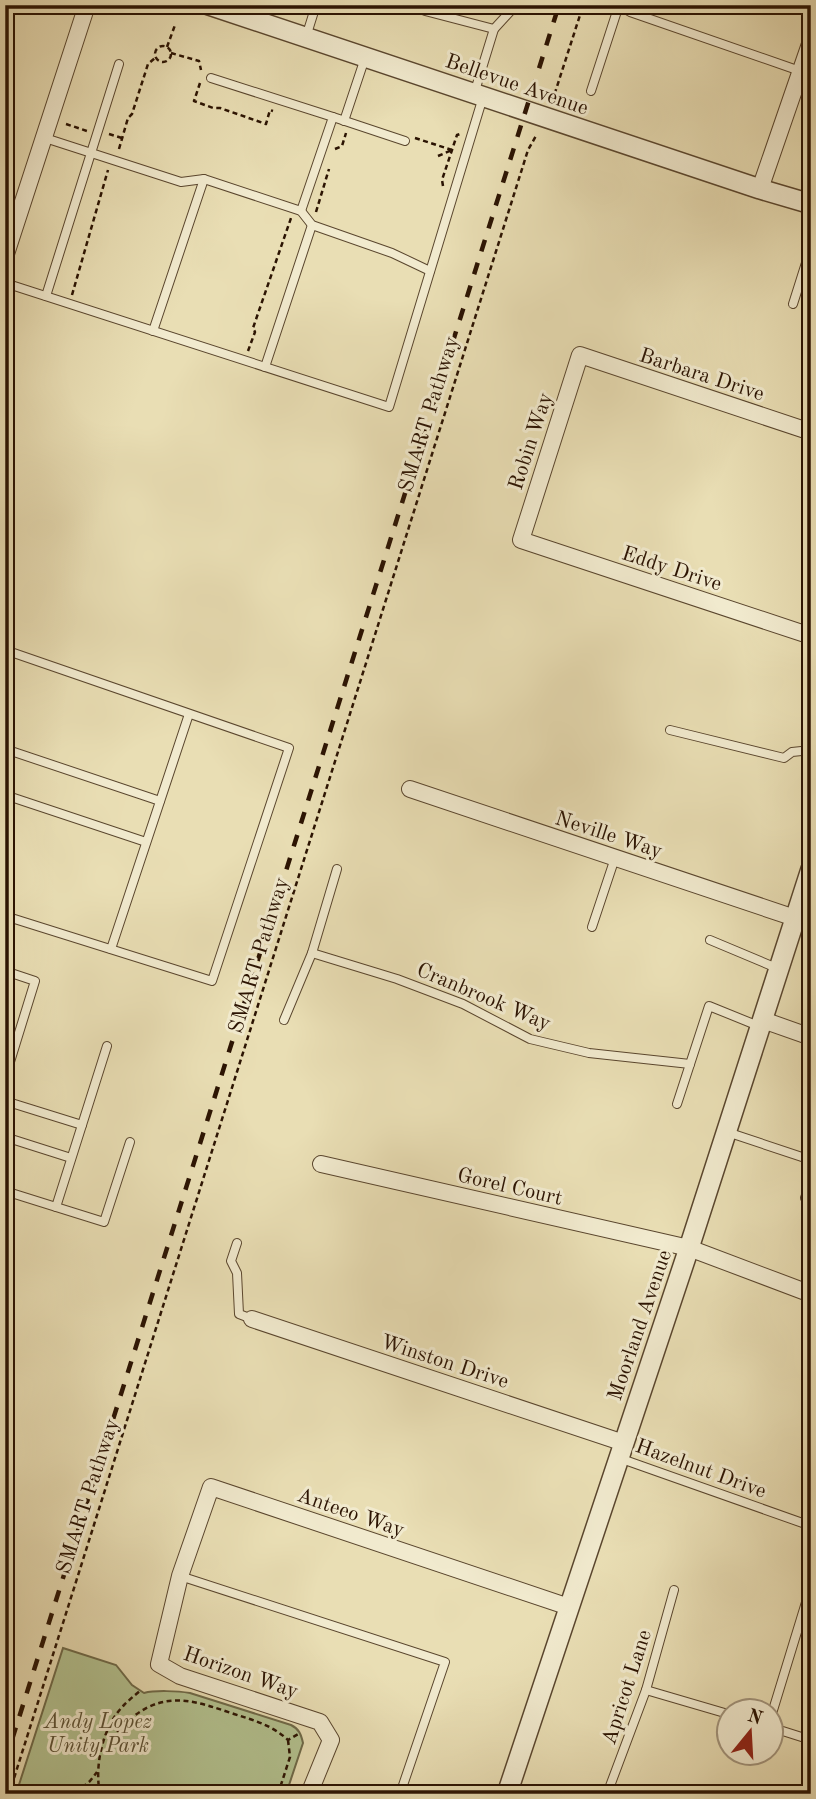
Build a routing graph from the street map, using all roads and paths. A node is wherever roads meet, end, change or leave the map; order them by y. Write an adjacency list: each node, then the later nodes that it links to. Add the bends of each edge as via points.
1 (87, 5): 31 (street)
2 (209, 5): 8 (street, Bellevue Avenue)
3 (316, 5): 11 (lane)
4 (516, 5): 10 (lane)
5 (581, 5): 22 (path)
6 (620, 5): 18 (lane); 20 (lane)
7 (425, 11): 10 (lane)
8 (263, 14): 11 (street, Bellevue Avenue)
9 (175, 25): 13 (path)
10 (494, 29): 21 (lane)
11 (306, 37): 16 (street, Bellevue Avenue)
12 (811, 41): 18 (street)
13 (167, 47): 14 (path); 15 (path, via 157,47)
14 (171, 53): 15 (path, via 165,62); 23 (path, via 199,61 203,75 194,101 266,124 270,110)
15 (155, 58): 32 (path, via 148,64)
16 (365, 58): 21 (street, Bellevue Avenue); 25 (lane)
17 (119, 64): 36 (lane)
18 (800, 71): 41 (street)
19 (212, 78): 24 (lane)
20 (592, 91)
21 (479, 96): 41 (street, Bellevue Avenue); 47 (lane)
22 (552, 103)
23 (282, 113)
24 (332, 117): 25 (lane); 43 (lane)
25 (344, 121): 33 (lane)
26 (66, 124): 28 (path)
27 (541, 128): 122 (path, SMART Pathway, via 528,150)
28 (87, 131)
29 (346, 133): 34 (path, via 342,146)
30 (109, 134): 32 (path)
31 (45, 138): 36 (lane); 46 (street)
32 (122, 138): 35 (path)
33 (405, 141): 37 (path, via 415,138 453,150)
34 (336, 148)
35 (119, 149)
36 (90, 153): 40 (lane, via 181,181); 49 (lane)
37 (438, 156)
38 (332, 161): 44 (path)
39 (109, 167): 50 (path)
40 (204, 179): 43 (lane); 52 (lane)
41 (760, 189): 42 (street, Bellevue Avenue)
42 (811, 204)
43 (298, 210): 44 (lane); 54 (path)
44 (312, 225): 47 (lane); 55 (lane)
45 (811, 247): 51 (lane)
46 (5, 257)
47 (430, 271): 55 (lane, via 388,407)
48 (5, 283): 49 (lane)
49 (46, 296): 50 (lane)
50 (69, 304): 52 (lane)
51 (793, 304)
52 (153, 331): 54 (lane)
53 (580, 355): 56 (street, Barbara Drive); 57 (street, Robin Way)
54 (245, 360): 55 (lane)
55 (265, 367)
56 (811, 432)
57 (521, 540): 58 (street, Eddy Drive)
58 (811, 636)
59 (5, 650): 60 (lane)
60 (189, 714): 66 (lane); 75 (lane, via 289,748 285,761 212,981)
61 (670, 730): 63 (lane, via 784,758)
62 (5, 749): 66 (lane)
63 (811, 750)
64 (410, 789): 68 (street, Neville Way)
65 (5, 795): 67 (lane)
66 (160, 801): 67 (lane)
67 (146, 842): 75 (lane)
68 (615, 858): 72 (street, Neville Way); 73 (lane)
69 (337, 869): 76 (lane)
70 (809, 883): 72 (street, Moorland Avenue)
71 (5, 916): 75 (lane)
72 (795, 918): 77 (street, Moorland Avenue)
73 (592, 927)
74 (710, 940): 77 (lane)
75 (111, 950)
76 (312, 953): 79 (lane); 83 (lane, Cranbrook Way, via 463,1004 530,1039 589,1053)
77 (779, 969): 80 (street, Moorland Avenue)
78 (5, 971): 84 (lane, via 35,981)
79 (284, 1020)
80 (762, 1023): 81 (street); 83 (lane, via 709,1006); 88 (street, Moorland Avenue)
81 (811, 1037)
82 (107, 1046): 87 (lane)
83 (690, 1064): 86 (lane)
84 (5, 1078)
85 (5, 1101): 87 (lane)
86 (677, 1104)
87 (82, 1125): 91 (lane)
88 (727, 1132): 92 (lane); 99 (street, Moorland Avenue)
89 (5, 1137): 91 (lane)
90 (130, 1142): 97 (lane, via 104,1222)
91 (71, 1158): 97 (lane)
92 (811, 1160)
93 (321, 1164): 99 (street, Gorel Court)
94 (811, 1181): 96 (lane)
95 (5, 1191): 97 (lane)
96 (805, 1198)
97 (56, 1207)
98 (237, 1243): 101 (lane, via 231,1261 237,1273 239,1314)
99 (689, 1248): 100 (street, Gorel Court); 102 (street, Moorland Avenue)
100 (811, 1294)
101 (252, 1319): 102 (street, Winston Drive)
102 (622, 1451): 103 (lane, Hazelnut Drive); 107 (street, Moorland Avenue)
103 (811, 1526)
104 (180, 1576): 107 (street, Anteeo Way, via 211,1487); 126 (street, Horizon Way, via 159,1664 180,1676 320,1722 331,1740); 127 (lane, via 445,1662)
105 (811, 1586): 110 (lane)
106 (674, 1590): 109 (lane, Apricot Lane)
107 (569, 1607): 121 (street, Moorland Avenue)
108 (141, 1690): 112 (path)
109 (646, 1690): 111 (lane); 128 (lane, Apricot Lane)
110 (778, 1698)
111 (714, 1710)
112 (110, 1725): 115 (path, via 118,1731 154,1704 186,1700 272,1727); 117 (path, via 100,1749)
113 (784, 1731): 116 (lane)
114 (300, 1733): 115 (path)
115 (288, 1740): 125 (path, via 290,1757)
116 (811, 1740)
117 (99, 1769): 118 (path); 124 (path)
118 (83, 1787): 120 (path); 123 (path); 124 (path)
119 (35, 1789): 120 (path)
120 (44, 1792)
121 (514, 1792)
122 (9, 1794)
123 (88, 1794)
124 (98, 1794)
125 (278, 1794)
126 (309, 1794)
127 (400, 1794)
128 (607, 1794)

